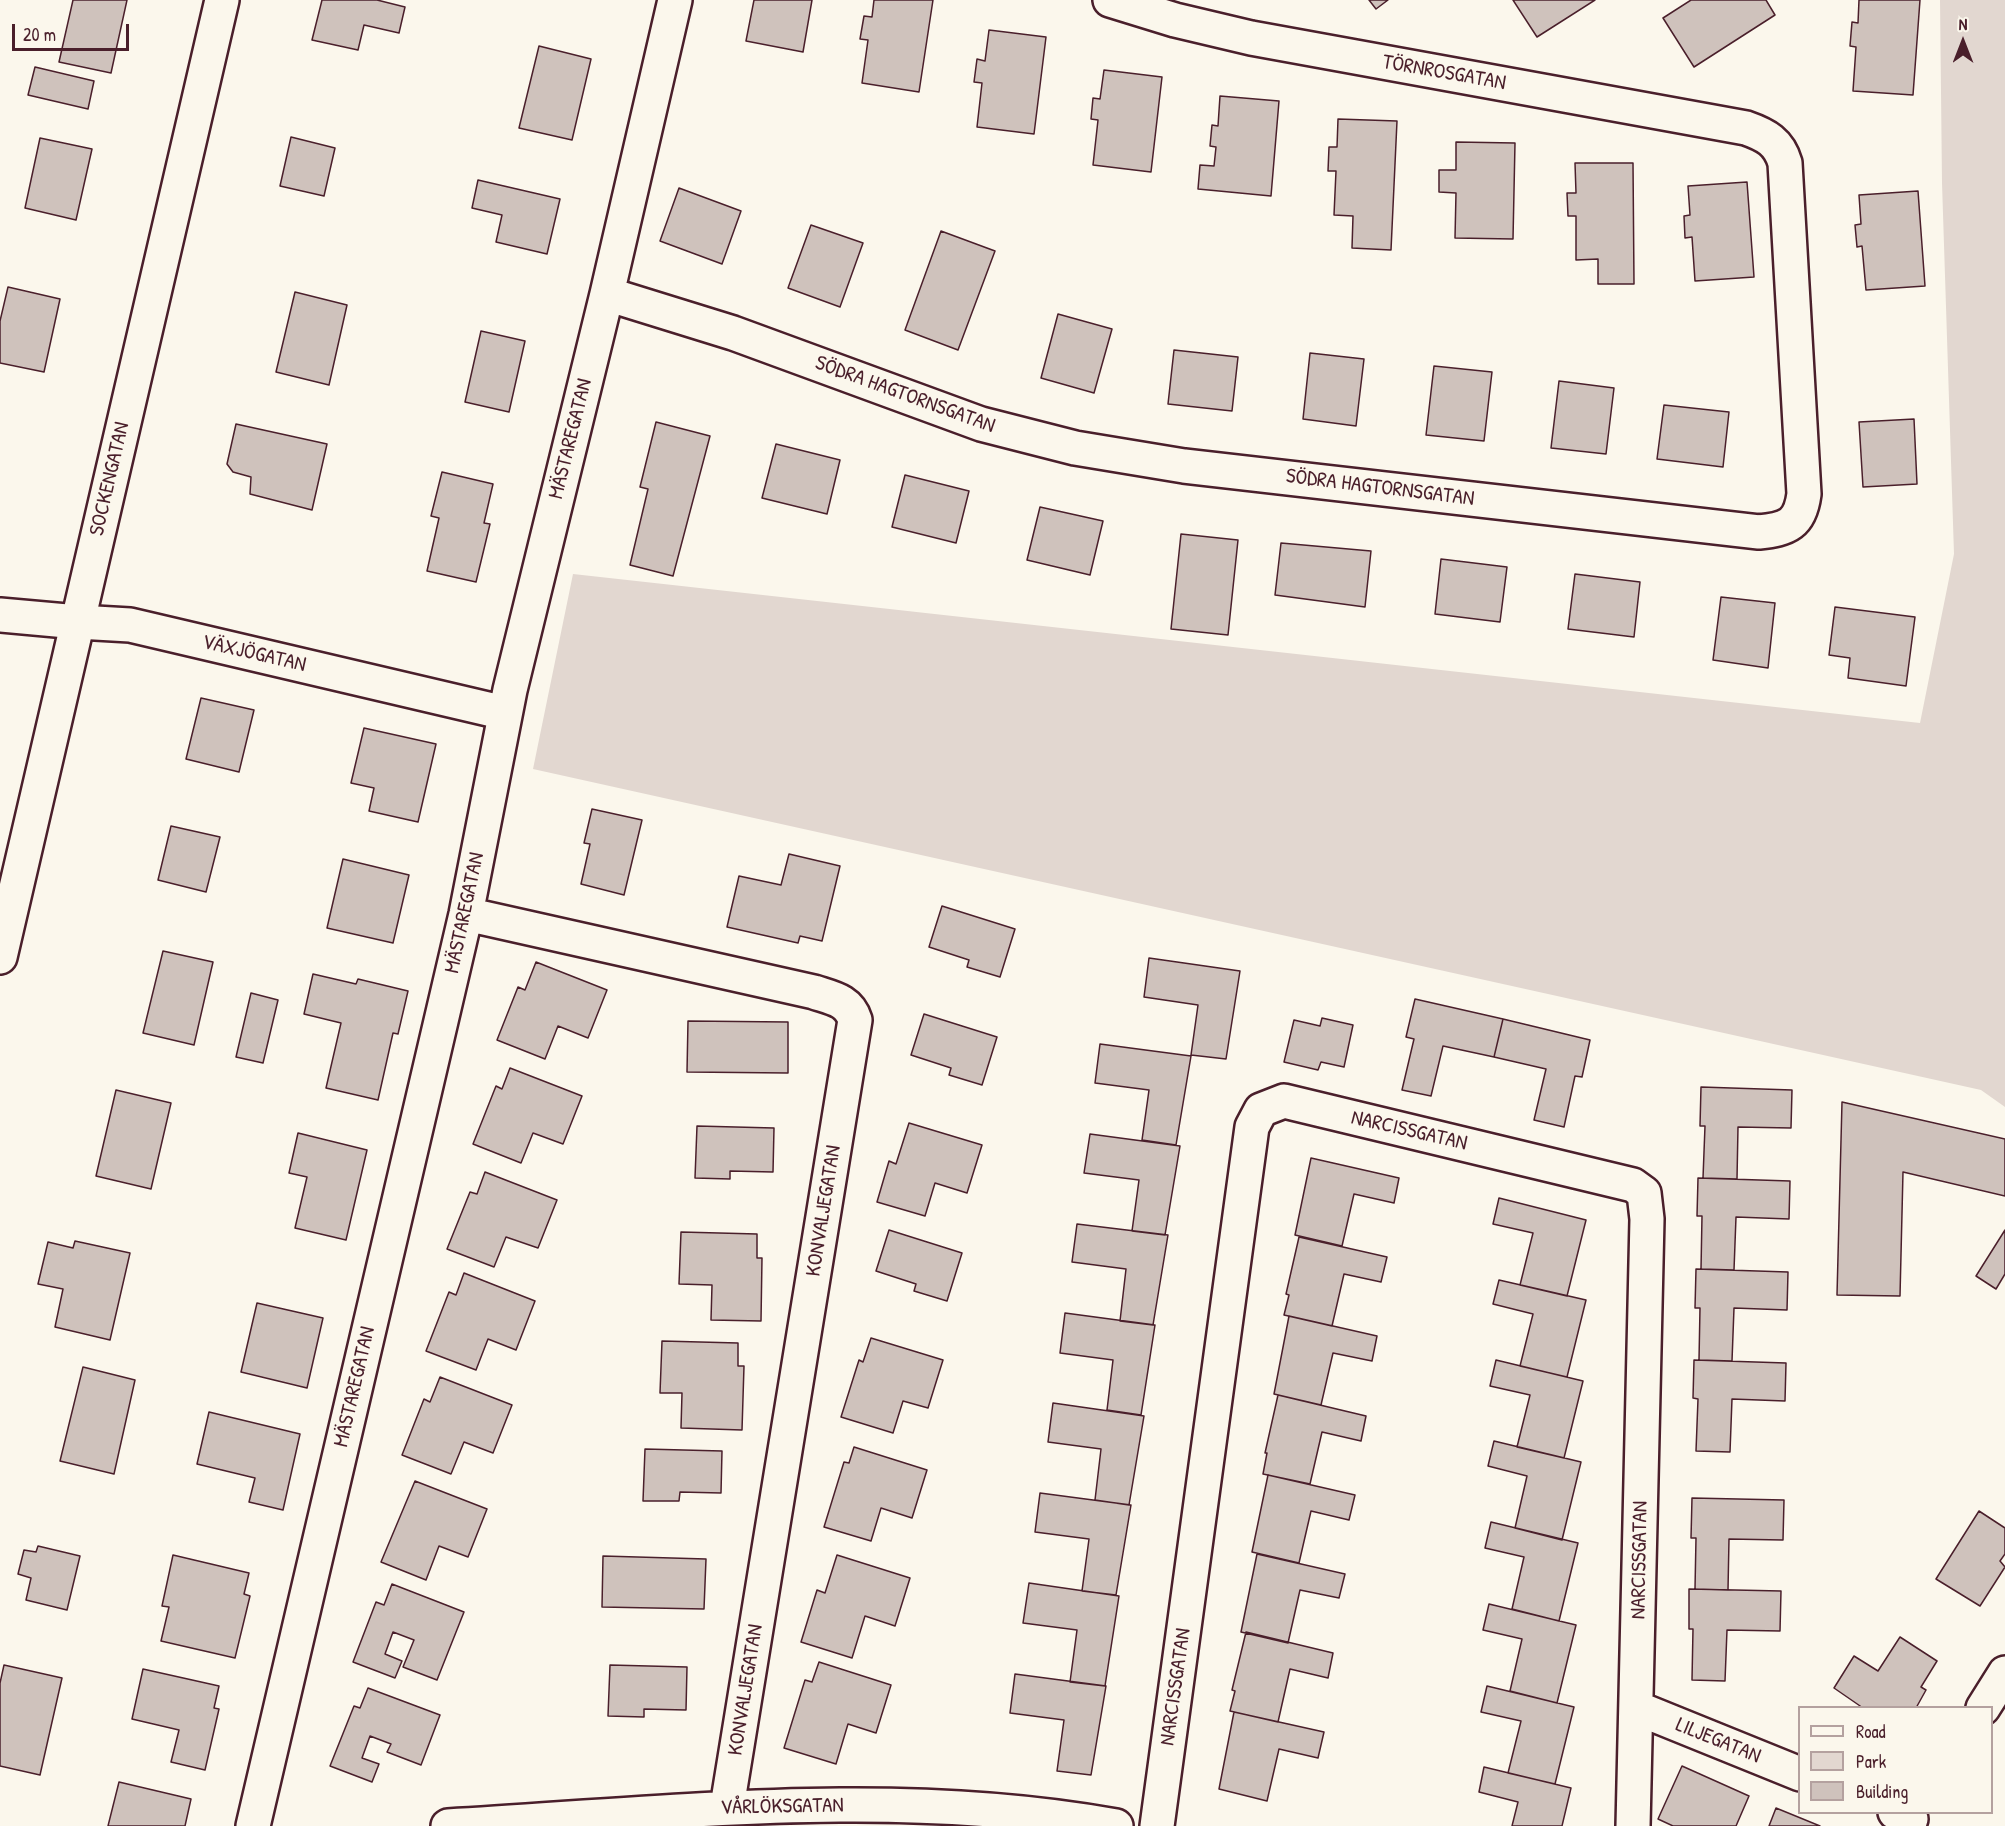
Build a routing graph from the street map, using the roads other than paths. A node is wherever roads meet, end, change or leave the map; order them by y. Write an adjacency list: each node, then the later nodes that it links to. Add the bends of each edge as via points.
1 (222, 0): 7 (street, SOCKENGATAN)
2 (675, 0): 5 (street, MÄSTAREGATAN)
3 (1110, 0): 4 (street, TÖRNROSGATAN, via 1251,38 1746,128)
4 (1776, 144): 5 (street, SÖDRA HAGTORNSGATAN, via 1785,164 1804,494 1798,517 1776,530 1759,532 1184,466 1075,448 981,424 733,333)
5 (607, 294): 8 (street, MÄSTAREGATAN)
6 (0, 615): 7 (street, VÄXJÖGATAN)
7 (78, 622): 8 (street, VÄXJÖGATAN, via 130,625); 10 (street, SOCKENGATAN)
8 (505, 713): 9 (street, MÄSTAREGATAN)
9 (466, 914): 15 (street, KONVALJEGATAN, via 814,992 845,1002 855,1020); 16 (street, MÄSTAREGATAN)
10 (0, 957)
11 (2005, 1673): 12 (street)
12 (1984, 1706)
13 (1637, 1708): 14 (street, LILJEGATAN); 19 (street, NARCISSGATAN, via 1647,1231 1644,1193 1633,1185 1277,1102 1261,1110 1252,1127); 20 (street, NARCISSGATAN)
14 (1798, 1773)
15 (728, 1807): 17 (street, VÅRLÖKSGATAN); 18 (street, VÅRLÖKSGATAN, via 874,1805 992,1810)
16 (253, 1826)
17 (448, 1826)
18 (1116, 1826)
19 (1157, 1826)
20 (1633, 1826)

